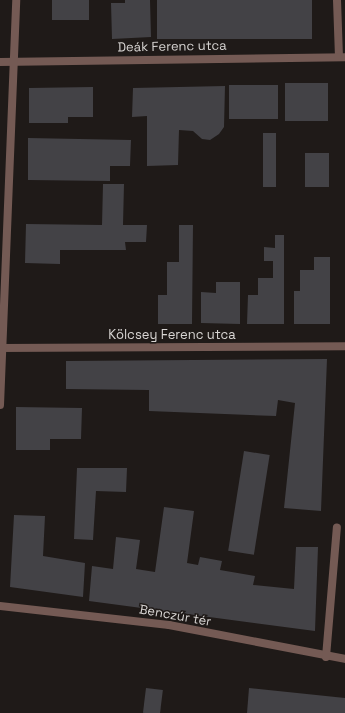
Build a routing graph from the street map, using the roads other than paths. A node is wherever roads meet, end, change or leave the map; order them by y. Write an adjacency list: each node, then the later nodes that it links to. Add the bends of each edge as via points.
1 (16, 0): 5 (street)
2 (338, 0): 3 (street)
3 (342, 57): 5 (street, Deák Ferenc utca)
4 (0, 62): 5 (street, Deák Ferenc utca)
5 (13, 62): 7 (street)
6 (345, 346): 7 (street, Kölcsey Ferenc utca)
7 (2, 348): 8 (street)
8 (0, 405)
9 (337, 527): 11 (street)
10 (0, 606): 11 (street, Benczúr tér, via 169,625)
11 (326, 657): 12 (street, Benczúr tér)
12 (345, 659)

